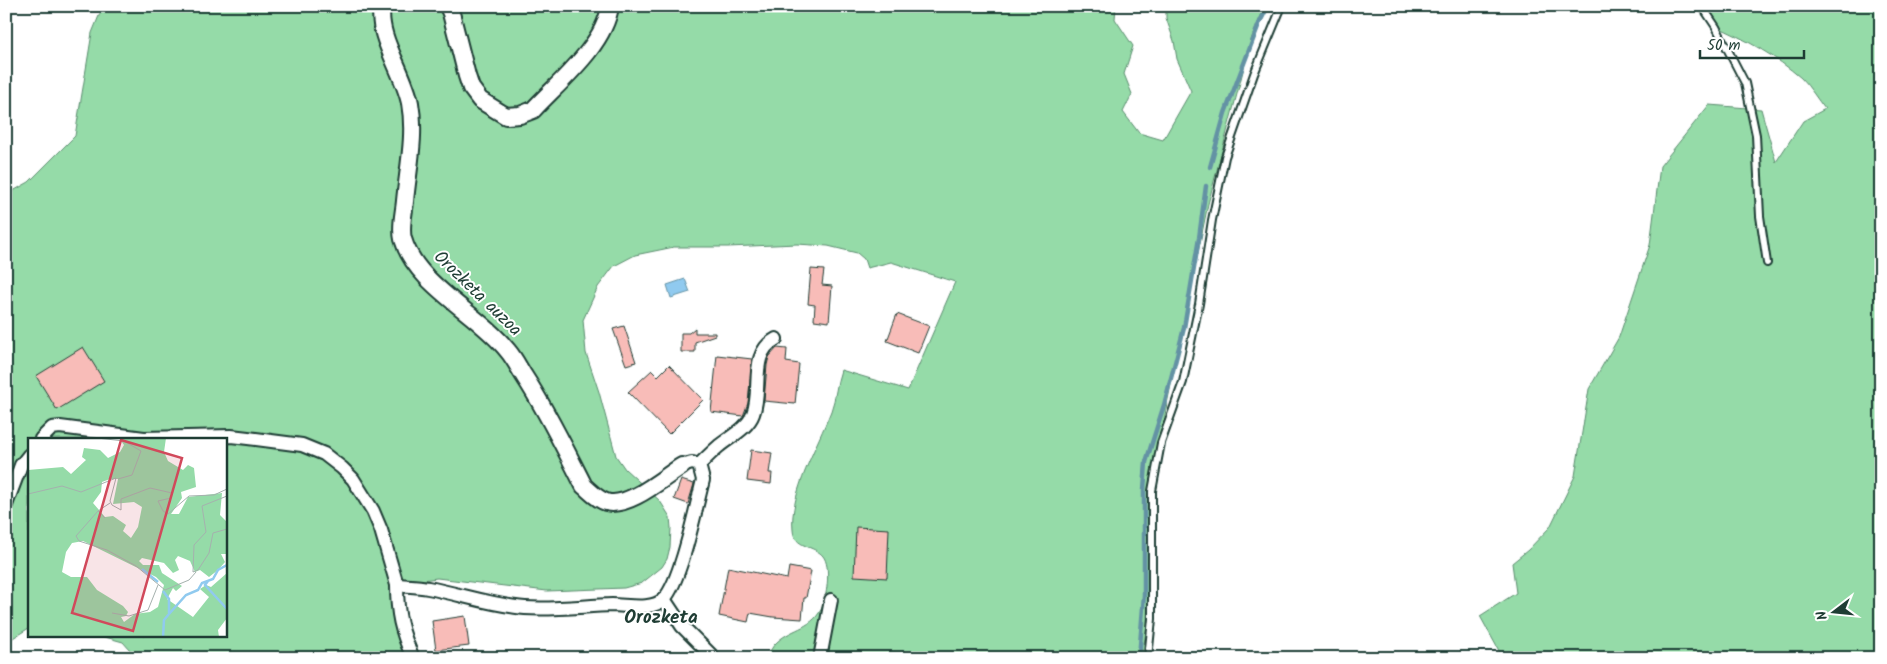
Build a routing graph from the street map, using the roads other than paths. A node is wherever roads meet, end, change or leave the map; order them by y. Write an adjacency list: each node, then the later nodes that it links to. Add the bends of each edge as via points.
1 (382, 6): 13 (street, Orozketa auzoa, via 380,24 410,104 412,136 403,221 408,252 426,277 508,351 541,402 584,486 594,496 608,502 633,498)
2 (448, 6): 3 (street, via 471,88 480,100 506,116 533,110 596,43)
3 (610, 6)
4 (1282, 6): 21 (lane, via 1225,157 1183,382 1161,443 1152,491 1152,619)
5 (1702, 6): 6 (lane, via 1745,83 1756,135 1760,216)
6 (1767, 263)
7 (776, 339): 12 (street, via 767,344 759,359 753,414 742,428)
8 (42, 438): 10 (street, via 52,428 60,427)
9 (144, 438): 15 (street, via 239,437 302,445 324,454 353,479 368,502 381,530)
10 (144, 438)
11 (28, 456): 14 (street)
12 (699, 465): 13 (street); 16 (street, via 704,480 677,575)
13 (682, 466)
14 (6, 505)
15 (397, 585): 16 (street, via 428,588 482,602 524,608 647,606); 18 (street, via 397,610)
16 (664, 599): 19 (street, via 682,626)
17 (832, 600): 20 (street)
18 (413, 658)
19 (714, 658)
20 (820, 658)
21 (1148, 658)

